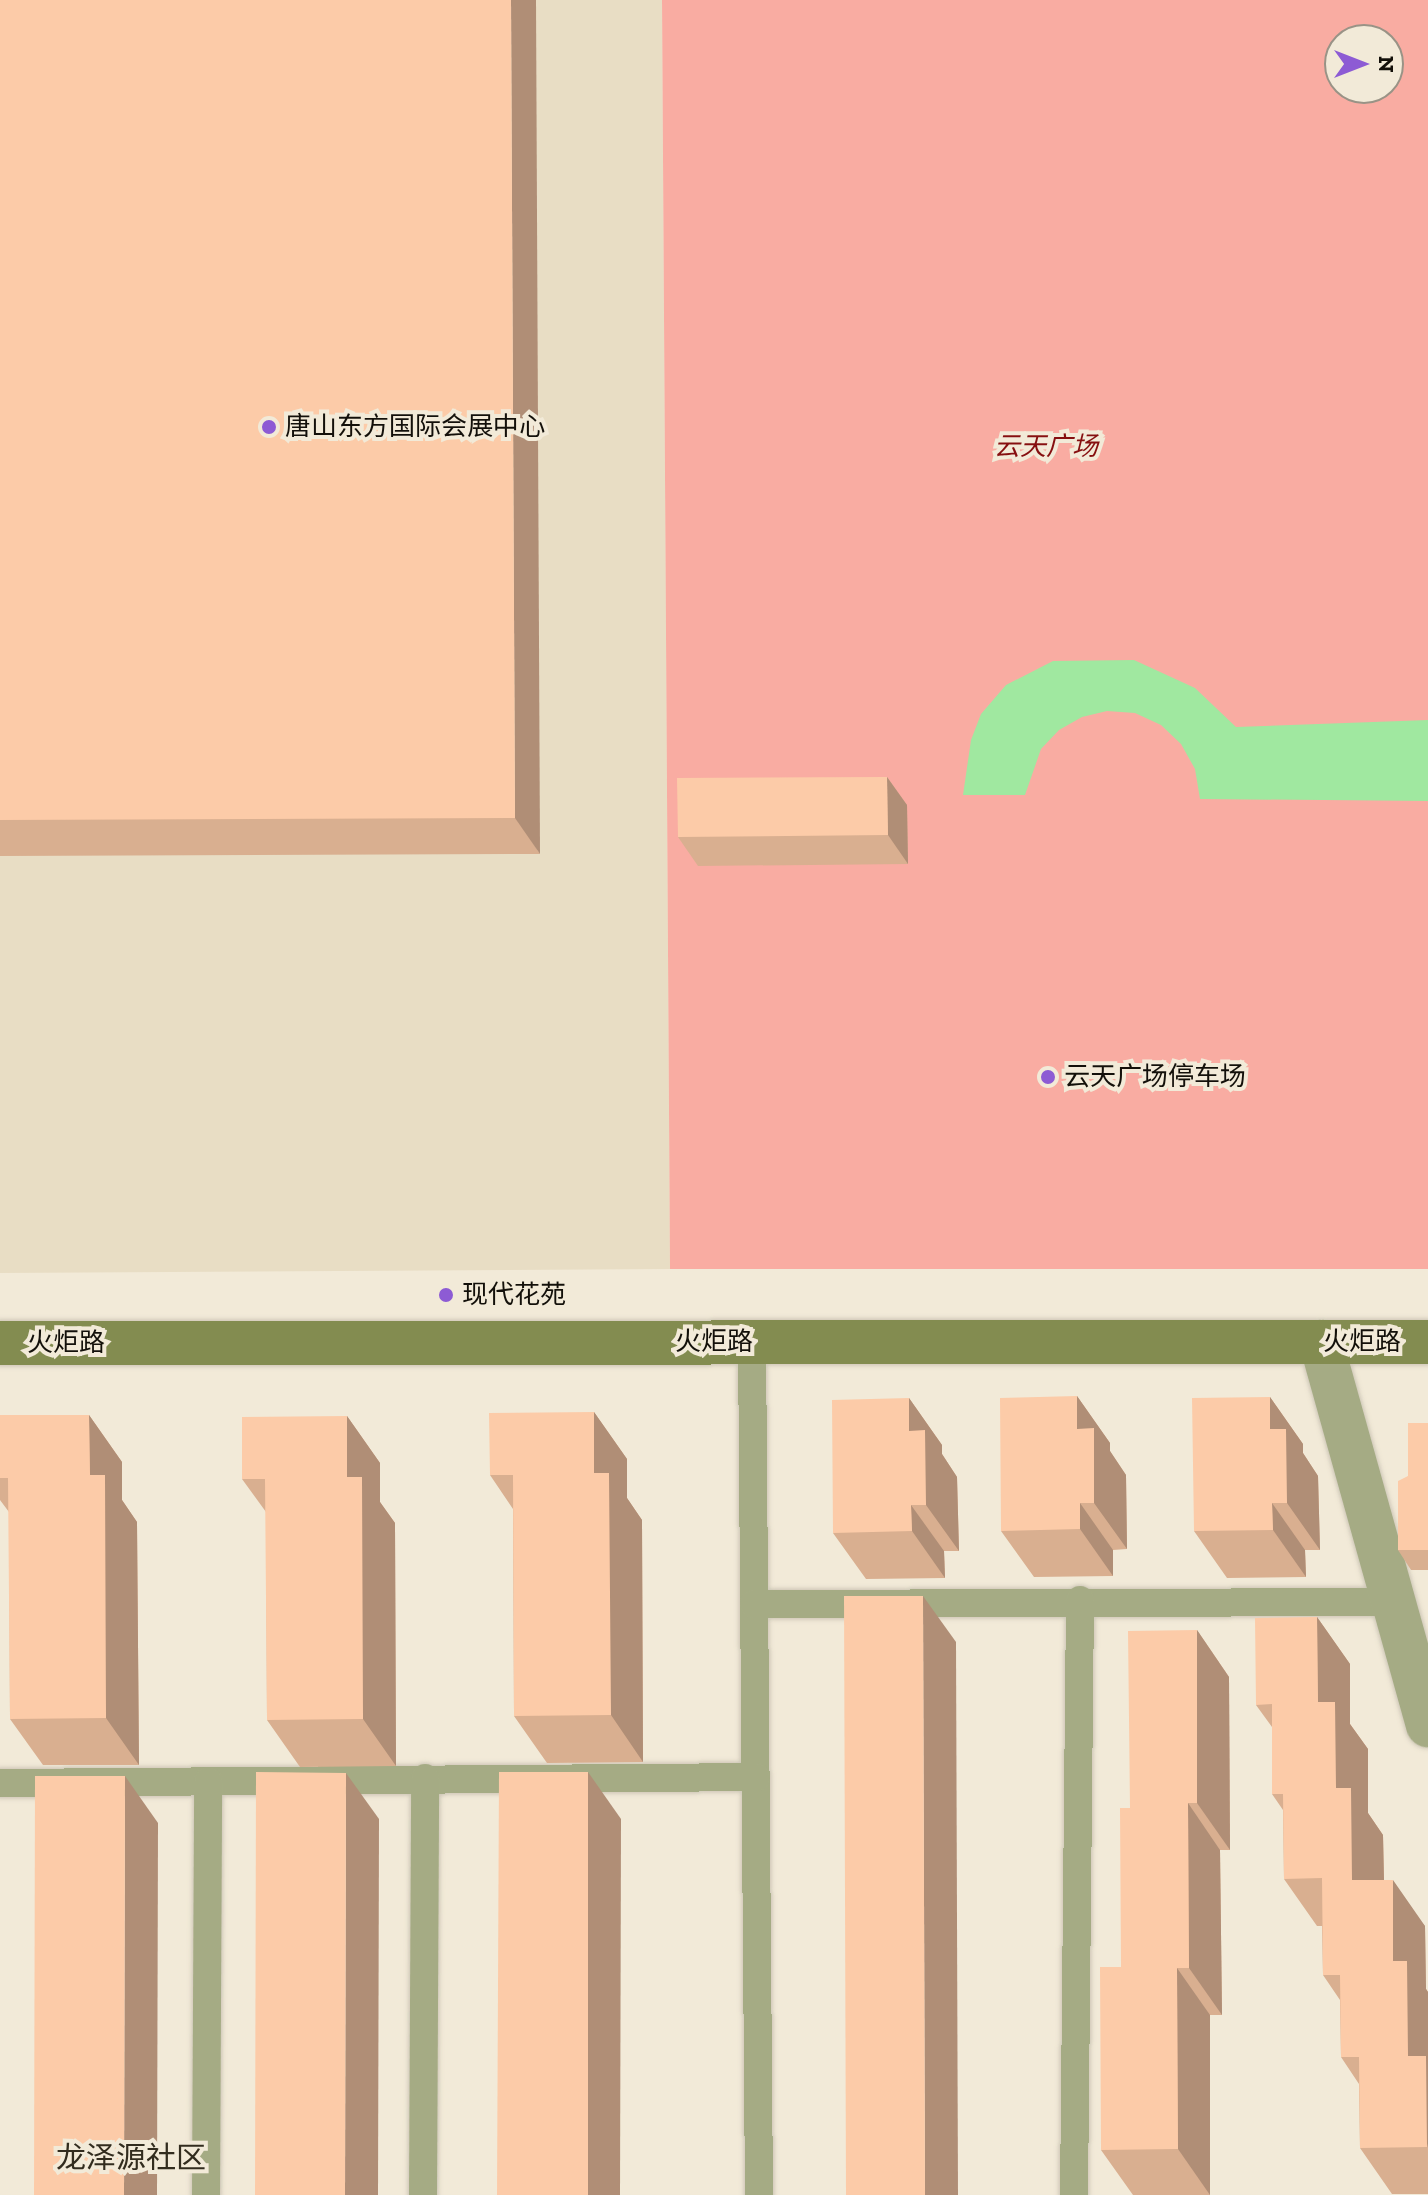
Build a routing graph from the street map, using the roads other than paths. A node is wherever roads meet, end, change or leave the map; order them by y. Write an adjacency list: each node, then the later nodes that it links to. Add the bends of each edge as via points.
1 (752, 1342): 2 (street, 火炬路); 4 (street, 火炬路); 7 (lane)
2 (1321, 1342): 3 (street, 火炬路); 6 (street)
3 (1428, 1342)
4 (0, 1343)
5 (1080, 1600): 6 (lane); 7 (lane); 16 (lane)
6 (1393, 1602): 8 (street)
7 (754, 1604): 9 (lane)
8 (1428, 1725)
9 (756, 1777): 10 (lane); 15 (lane)
10 (425, 1778): 11 (lane); 14 (lane)
11 (208, 1781): 12 (lane); 13 (lane)
12 (0, 1783)
13 (206, 2195)
14 (423, 2195)
15 (759, 2195)
16 (1074, 2195)

